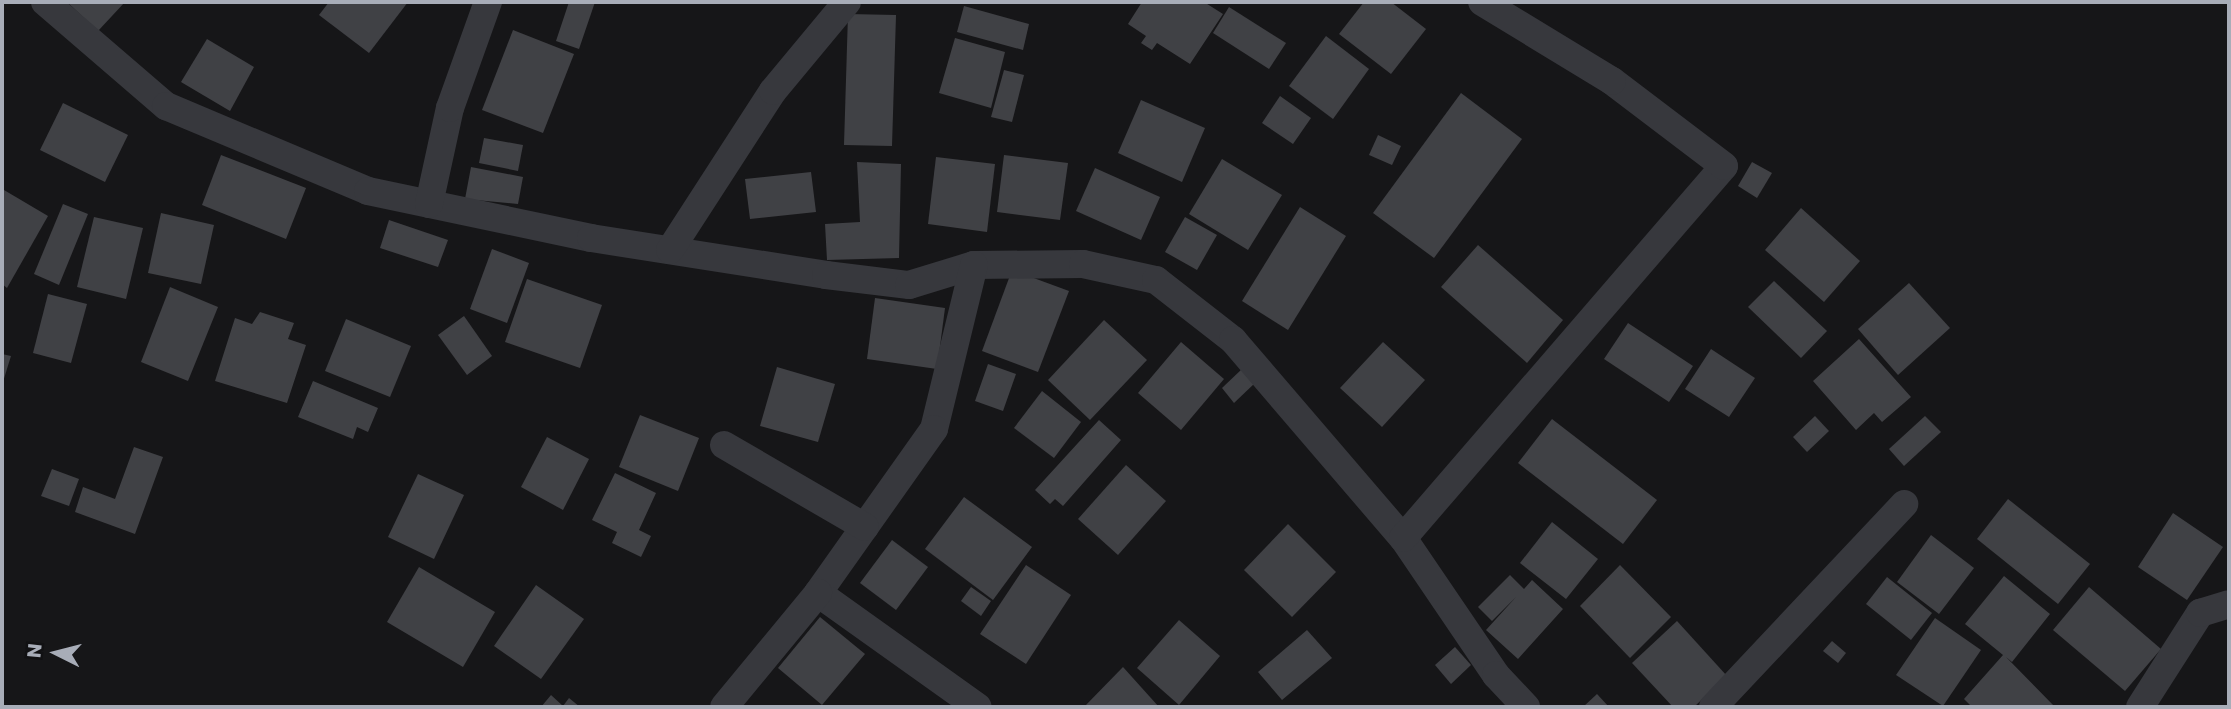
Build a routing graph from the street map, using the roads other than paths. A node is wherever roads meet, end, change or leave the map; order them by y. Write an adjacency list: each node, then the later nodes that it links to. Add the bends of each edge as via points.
1 (46, 2): 5 (street, via 166,106 368,191)
2 (488, 2): 5 (street, via 450,108)
3 (847, 2): 6 (street, via 773,91)
4 (1482, 2): 11 (street, via 1612,81 1724,166)
5 (429, 204): 6 (street)
6 (670, 250): 7 (street, via 909,285)
7 (974, 265): 10 (street, via 934,429); 11 (street, via 1083,264 1156,280 1233,340)
8 (724, 445): 10 (street)
9 (1904, 504): 17 (street)
10 (865, 527): 12 (street)
11 (1403, 538): 16 (street, via 1496,675)
12 (818, 593): 14 (street); 15 (street)
13 (2229, 604): 18 (street, via 2200,613)
14 (724, 707)
15 (978, 707)
16 (1527, 707)
17 (1713, 707)
18 (2140, 707)

